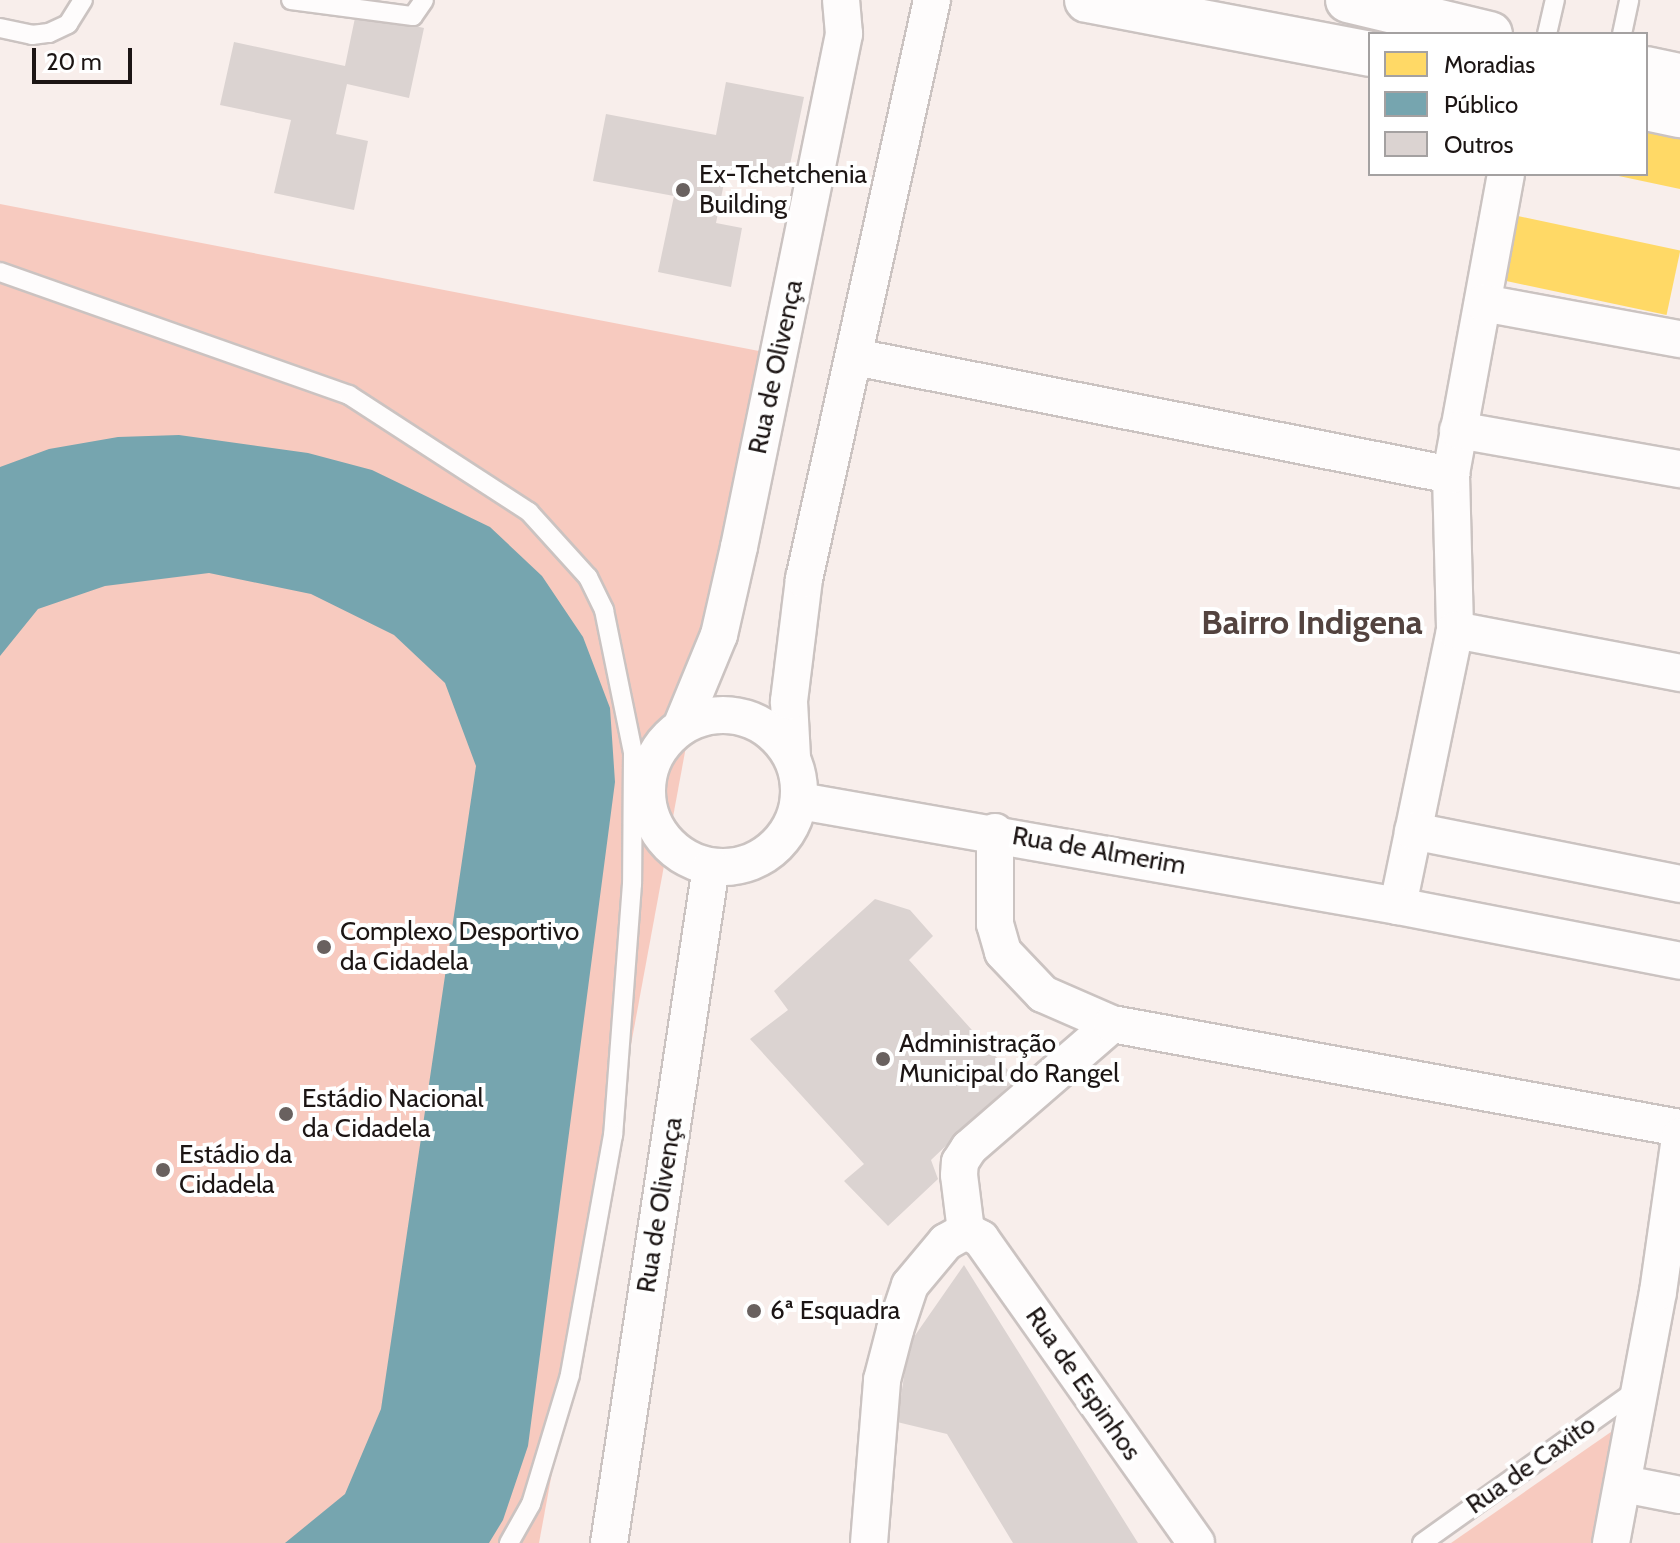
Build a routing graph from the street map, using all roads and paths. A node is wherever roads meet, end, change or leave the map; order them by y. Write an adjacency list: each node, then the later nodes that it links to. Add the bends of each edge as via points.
1 (83, 0): 10 (lane, via 68,24 49,33)
2 (291, 0): 3 (lane, via 413,16)
3 (424, 0)
4 (841, 0): 29 (street, Rua de Olivença, via 844,34 739,547 719,635)
5 (932, 0): 23 (street)
6 (1087, 0): 14 (main road)
7 (1348, 0): 11 (main road)
8 (1555, 0): 12 (lane)
9 (1629, 0): 13 (lane)
10 (0, 28)
11 (1482, 32)
12 (1547, 32)
13 (1622, 32)
14 (1368, 54)
15 (1648, 69): 16 (main road)
16 (1680, 76)
17 (1648, 108): 18 (main road)
18 (1680, 115)
19 (1506, 176): 21 (street)
20 (0, 272): 46 (lane, via 349,395 529,512 588,577 604,610 633,753 632,884 613,1135 570,1375 531,1504)
21 (1483, 303): 22 (street); 24 (street)
22 (1680, 339)
23 (855, 357): 26 (street); 30 (street, via 793,641)
24 (1458, 430): 25 (street); 26 (street)
25 (1680, 469)
26 (1451, 475): 27 (street)
27 (1455, 630): 28 (street); 32 (street)
28 (1680, 673)
29 (681, 727): 30 (street, via 717,715 746,718 762,726); 34 (street, via 652,762 647,785 652,819 676,852)
30 (792, 757): 31 (street)
31 (800, 801): 33 (street, Rua de Almerim); 34 (street, via 780,842 759,859)
32 (1413, 831): 35 (street); 36 (street)
33 (995, 832): 36 (street, Rua de Almerim); 38 (street, via 995,924 1003,952 1043,994)
34 (711, 867): 47 (street, Rua de Olivença)
35 (1680, 884)
36 (1398, 906): 37 (street, Rua de Almerim)
37 (1680, 961)
38 (1112, 1024): 39 (street); 41 (street, via 969,1148 959,1175)
39 (1680, 1128)
40 (1680, 1137): 42 (street)
41 (966, 1231): 48 (street, via 946,1242 910,1285 895,1330 882,1380); 49 (street, Rua de Espinhos, via 981,1239)
42 (1669, 1294): 43 (street)
43 (1640, 1388): 44 (street); 50 (lane, Rua de Caxito)
44 (1624, 1484): 45 (street); 51 (street)
45 (1680, 1495)
46 (509, 1543)
47 (609, 1543)
48 (869, 1543)
49 (1196, 1543)
50 (1422, 1543)
51 (1611, 1543)

